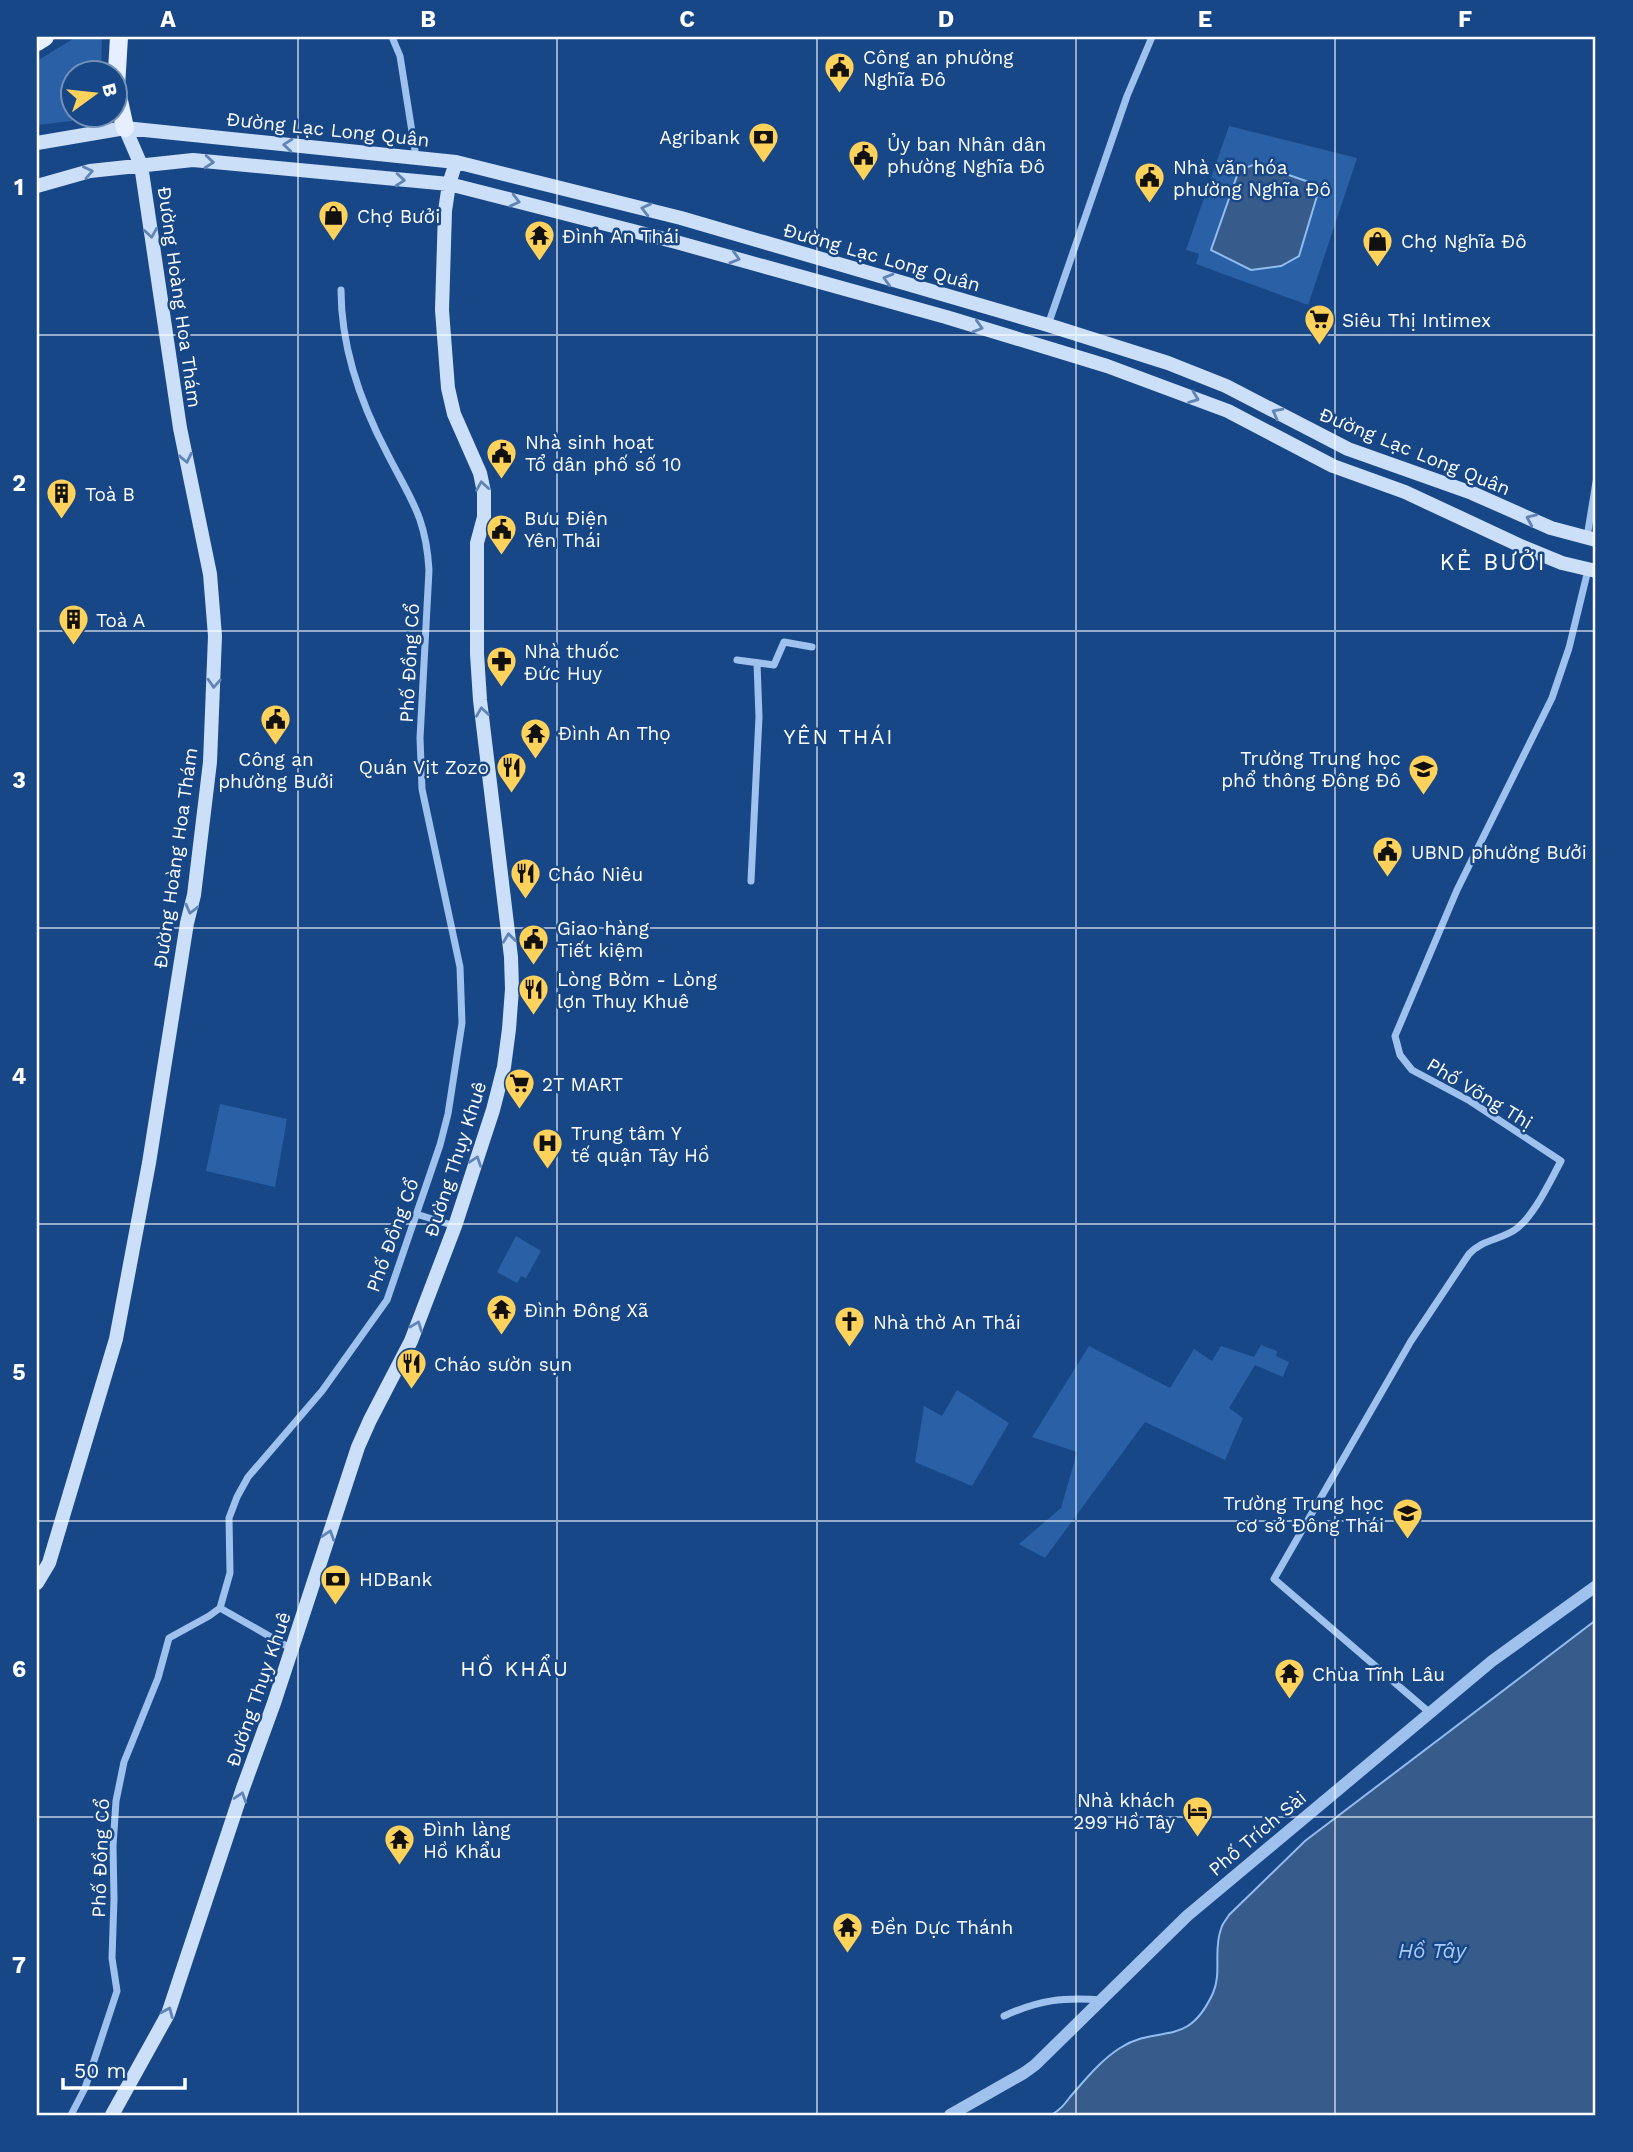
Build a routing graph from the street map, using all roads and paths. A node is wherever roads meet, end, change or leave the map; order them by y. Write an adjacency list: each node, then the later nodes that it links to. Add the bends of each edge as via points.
1 (45, 37): 5 (main road)
2 (119, 37): 6 (main road)
3 (392, 37): 11 (street, via 400,56)
4 (1152, 37): 19 (street)
5 (37, 42)
6 (118, 60)
7 (130, 129): 11 (main road, Đường Lạc Long Quân, one-way to 7)
8 (113, 130): 10 (main road, Đường Lạc Long Quân)
9 (126, 130): 13 (main road, Đường Hoàng Hoa Thám)
10 (37, 143)
11 (416, 158): 12 (main road, Đường Lạc Long Quân)
12 (456, 162): 14 (main road, Đường Thụy Khuê); 17 (main road, Đường Lạc Long Quân, one-way to 12, via 681,218)
13 (141, 165): 14 (main road, Đường Lạc Long Quân, one-way to 14, via 193,160); 15 (main road, Đường Lạc Long Quân, one-way to 13, via 90,171); 33 (main road, Đường Hoàng Hoa Thám, one-way to 33, via 180,428 210,574 215,645 210,762 194,895 116,1339)
14 (449, 184): 18 (main road, Đường Lạc Long Quân, one-way to 18); 32 (main road, Đường Thụy Khuê, one-way to 14, via 504,1067 512,989 477,654 477,543 484,492 448,388 442,310)
15 (37, 186)
16 (341, 290): 31 (street, Phố Đồng Cổ, via 348,357 387,454 420,515 428,544 422,789 460,967 462,1023 448,1114)
17 (952, 297): 18 (main road); 19 (main road, Đường Lạc Long Quân)
18 (946, 317): 21 (main road, Đường Lạc Long Quân, one-way to 21)
19 (1048, 325): 20 (main road, Đường Lạc Long Quân)
20 (1114, 345): 21 (main road); 22 (main road, Đường Lạc Long Quân, one-way to 20, via 1226,386)
21 (1107, 366): 23 (main road, Đường Lạc Long Quân, one-way to 23, via 1228,411)
22 (1316, 434): 23 (main road); 25 (main road, Đường Lạc Long Quân, one-way to 22, via 1551,528)
23 (1307, 453): 26 (main road, Đường Lạc Long Quân, via 1523,547)
24 (1596, 482): 25 (street)
25 (1592, 539)
26 (1592, 571): 38 (street, Phố Võng Thị, via 1560,677 1462,880 1395,1036 1400,1055 1412,1070 1470,1101 1561,1161 1522,1224 1476,1246 1469,1254 1411,1341 1273,1579)
27 (812, 647): 29 (street, via 784,642 774,665)
28 (737, 660): 29 (street)
29 (757, 663): 30 (street)
30 (751, 881)
31 (416, 1214): 32 (street); 36 (street, Phố Đồng Cổ, via 387,1300 237,1497 229,1518 230,1573)
32 (455, 1226): 37 (main road, Đường Thụy Khuê, one-way to 32, via 358,1447 411,1340)
33 (43, 1562): 34 (main road, Đường Hoàng Hoa Thám)
34 (37, 1583)
35 (1596, 1586): 38 (street, Phố Trích Sài, via 1492,1661)
36 (220, 1608): 37 (street); 41 (street, Phố Đồng Cổ, via 169,1638 124,1762 113,1846 112,1958 117,1991 85,2088)
37 (292, 1649): 42 (main road, Đường Thụy Khuê, one-way to 37, via 168,2014)
38 (1430, 1713): 39 (street, Phố Trích Sài, via 1186,1916)
39 (1102, 2000): 40 (street, via 1046,2000); 43 (street, Phố Trích Sài, via 1024,2073)
40 (1004, 2016)
41 (71, 2115)
42 (112, 2115)
43 (950, 2115)

